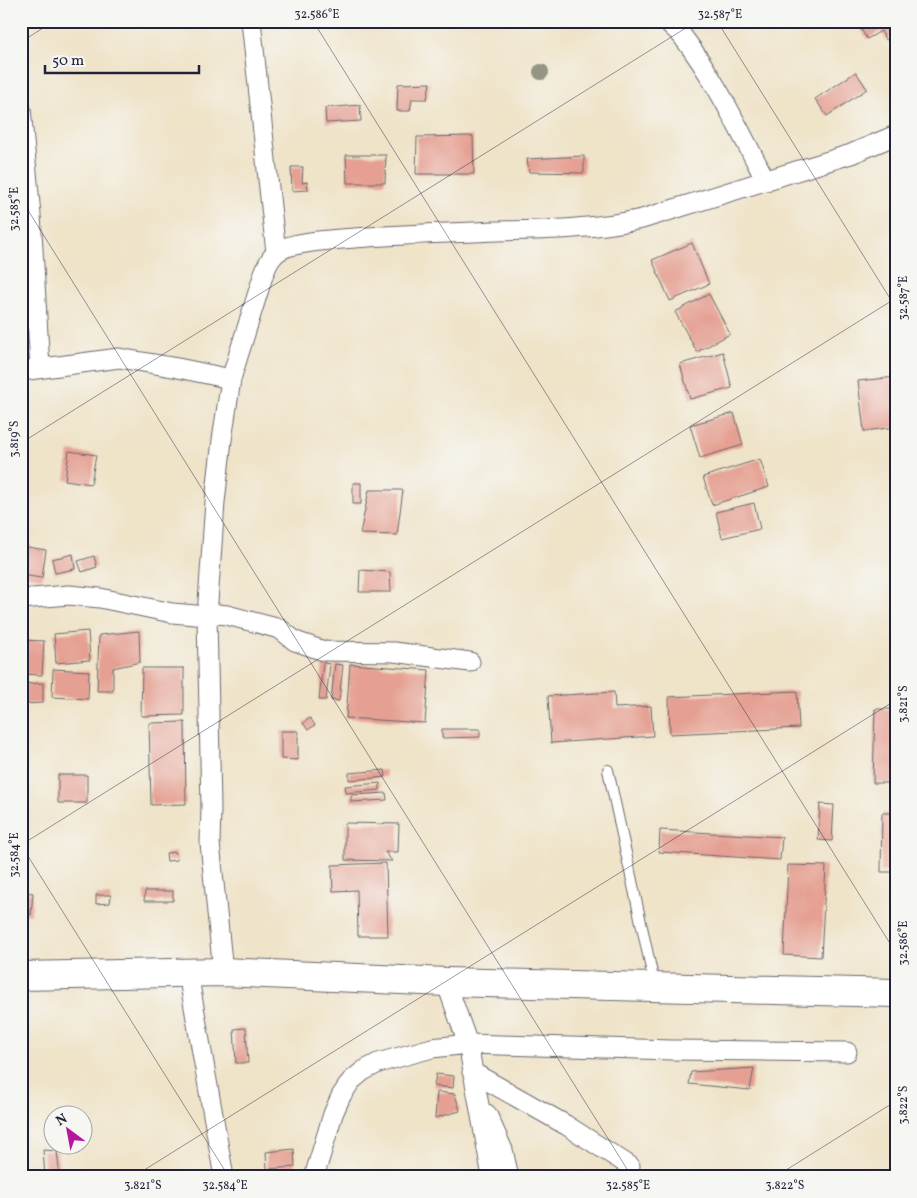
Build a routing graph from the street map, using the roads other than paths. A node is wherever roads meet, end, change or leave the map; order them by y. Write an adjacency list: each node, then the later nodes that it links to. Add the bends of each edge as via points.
1 (251, 21): 6 (street)
2 (667, 21): 5 (street, via 685,39 716,86)
3 (21, 109): 7 (street, via 31,215)
4 (896, 135): 5 (street, via 851,154)
5 (766, 181): 6 (street, via 616,224 336,240 292,246)
6 (276, 253): 8 (street, via 264,273)
7 (30, 369): 8 (street, via 119,358)
8 (231, 379): 10 (street, via 215,502)
9 (21, 599): 10 (street, via 69,595 172,613)
10 (208, 615): 11 (street, via 227,615 280,629 294,641 324,651 394,652); 13 (street, via 210,843)
11 (470, 662)
12 (608, 770): 17 (lane)
13 (223, 972): 14 (street); 16 (street)
14 (188, 973): 15 (street); 25 (street)
15 (21, 976)
16 (446, 982): 17 (street); 19 (street)
17 (655, 988): 18 (street)
18 (896, 993)
19 (468, 1044): 20 (street); 21 (street); 26 (street, via 432,1048 378,1063 351,1082 333,1114)
20 (847, 1052)
21 (472, 1072): 22 (street); 23 (street, via 566,1125)
22 (475, 1091): 24 (street); 27 (street, via 503,1150)
23 (630, 1166)
24 (488, 1174)
25 (224, 1177)
26 (314, 1177)
27 (510, 1177)

